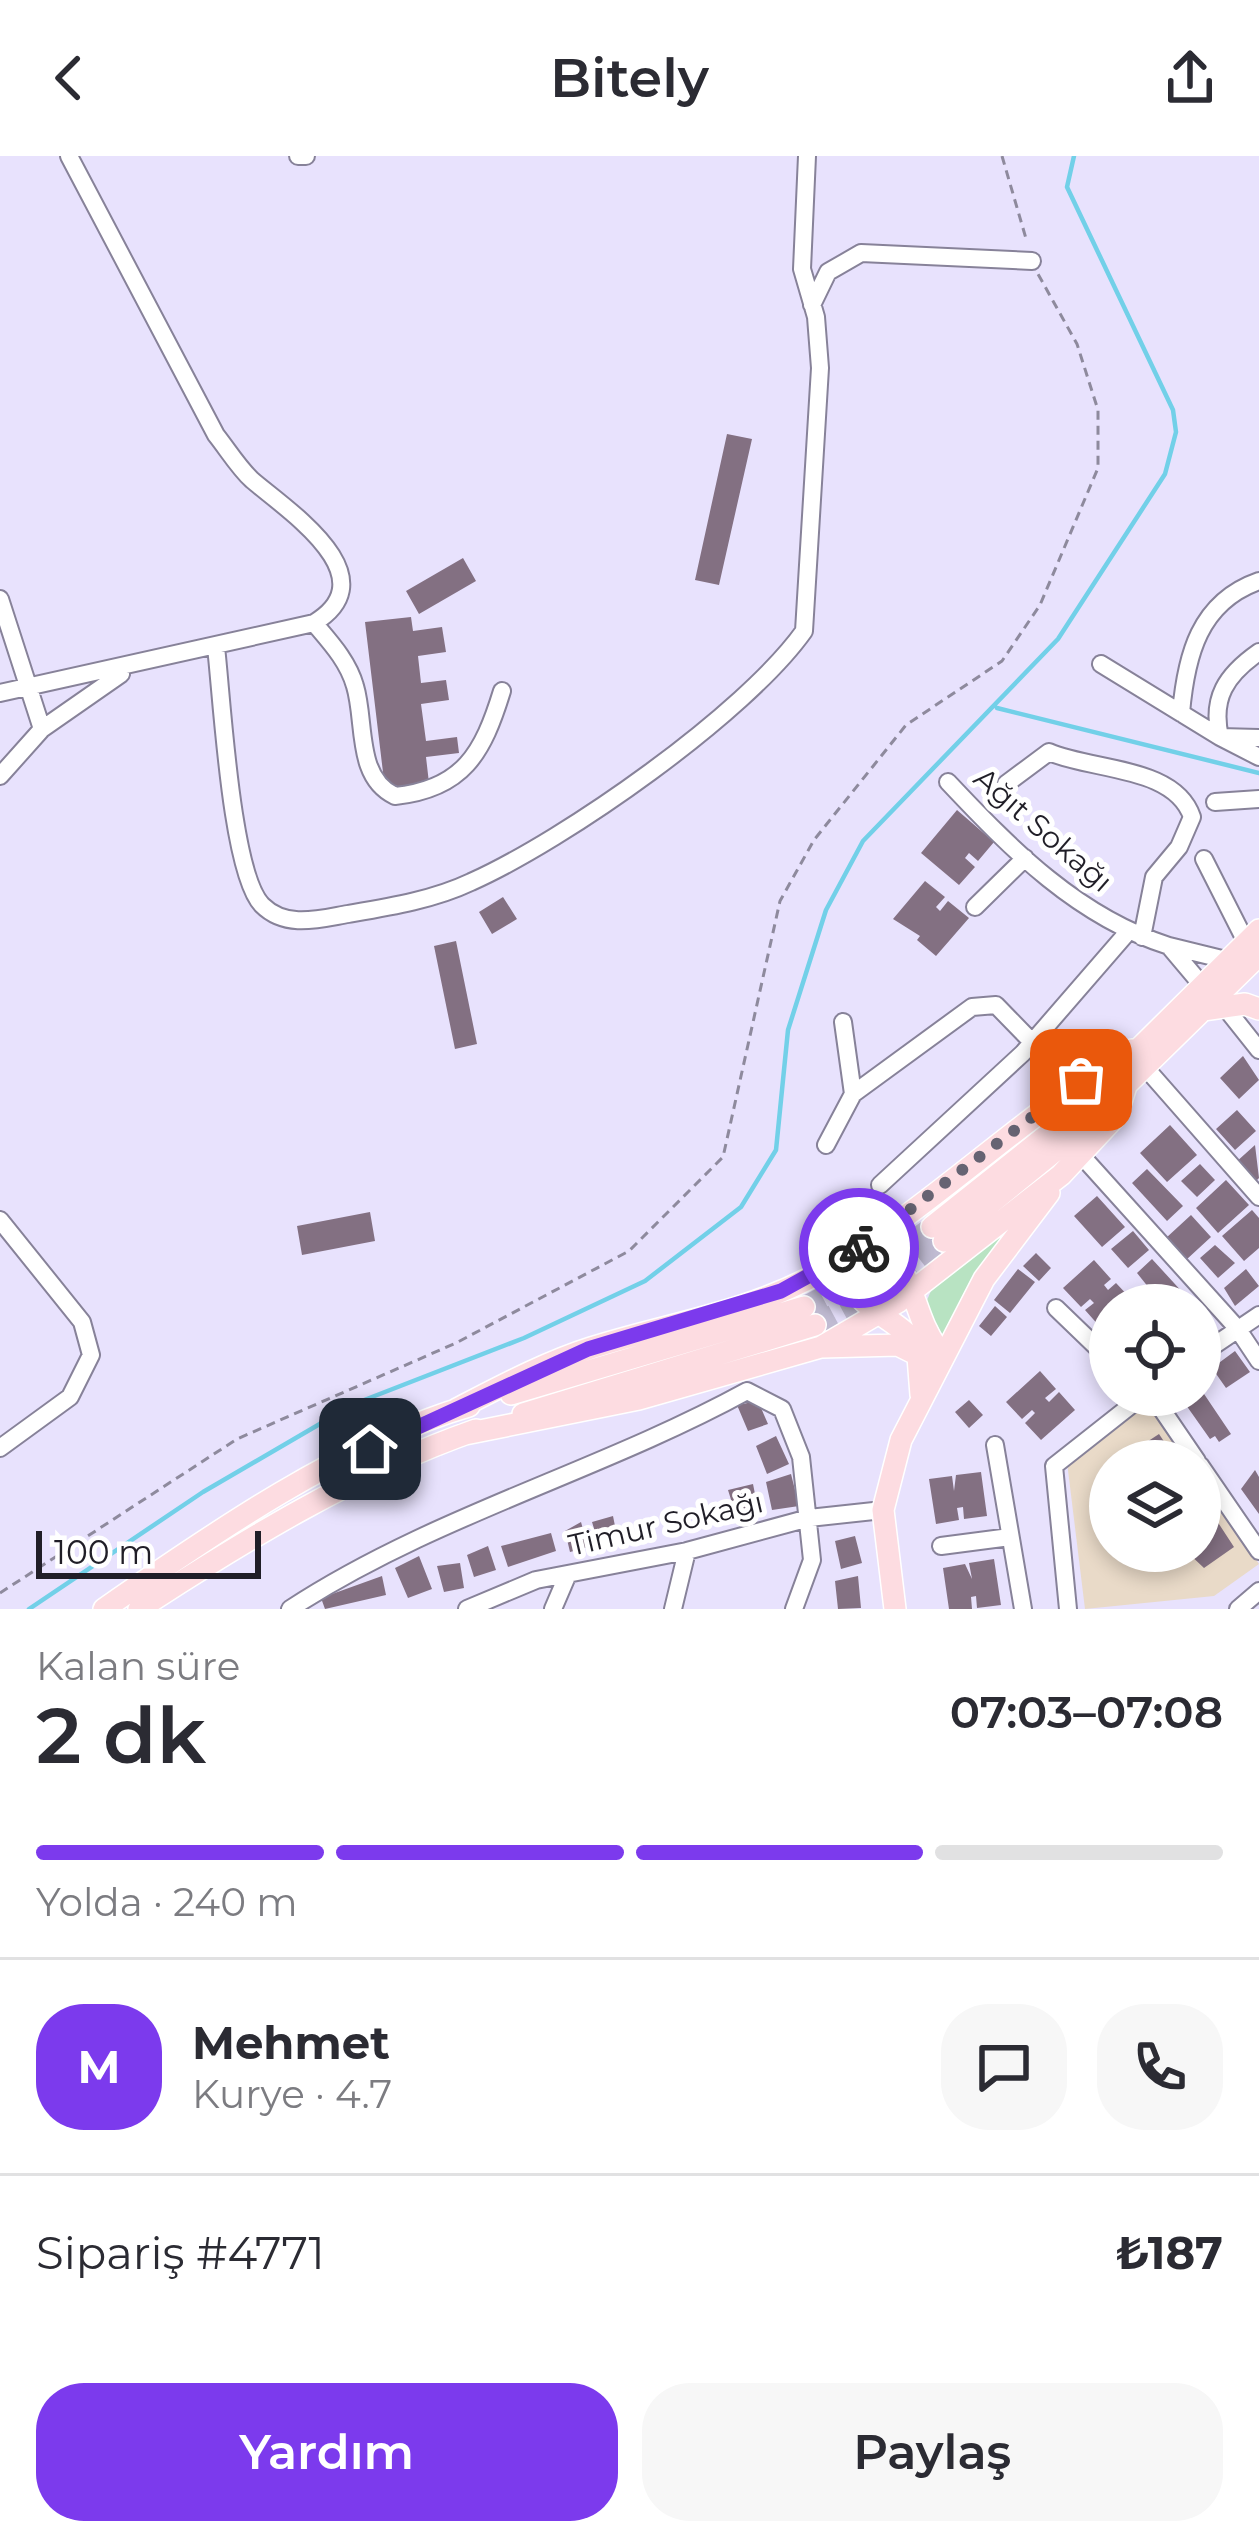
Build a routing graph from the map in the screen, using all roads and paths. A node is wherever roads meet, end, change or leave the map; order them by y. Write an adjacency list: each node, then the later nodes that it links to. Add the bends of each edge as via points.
1 (68, 156): 8 (street, via 216,435 337,563 330,613)
2 (807, 156): 5 (street, via 802,269)
3 (1002, 156): 4 (path)
4 (1032, 261): 5 (street, via 861,253 828,272); 73 (path, via 1077,344 1098,410 1098,468 1040,605 1002,661 906,724 802,860 780,901 723,1157 629,1251 456,1343 237,1439)
5 (812, 305): 9 (street, via 820,368 803,631 725,714 501,867 443,894 312,921 264,908 242,854)
6 (1259, 581): 16 (street, via 1229,596 1200,630 1185,668)
7 (0, 599): 13 (street)
8 (314, 622): 9 (street); 14 (street, via 355,686 371,775 395,796 423,794 466,768)
9 (216, 647): 12 (street)
10 (1259, 652): 18 (street, via 1218,696)
11 (1101, 664): 16 (street)
12 (138, 665): 13 (street); 17 (street)
13 (28, 685): 15 (street); 17 (street)
14 (502, 692)
15 (0, 693)
16 (1181, 713): 18 (street)
17 (42, 729): 21 (street)
18 (1220, 737): 19 (street); 20 (street)
19 (1259, 738)
20 (1259, 758)
21 (0, 776)
22 (948, 782): 26 (street, Ağıt Sokağı)
23 (1006, 784): 29 (street, via 1049,752 1163,783 1183,796 1192,817 1154,877)
24 (1259, 799): 25 (street)
25 (1215, 802)
26 (1025, 857): 28 (street); 29 (street, Ağıt Sokağı, via 1074,900)
27 (1204, 859): 31 (street)
28 (975, 907)
29 (1135, 935): 30 (street, Ağıt Sokağı); 36 (street)
30 (1169, 946): 32 (street, Ağıt Sokağı); 33 (street)
31 (1255, 951): 32 (main road); 34 (main road)
32 (1226, 960): 33 (main road)
33 (1201, 984): 38 (main road)
34 (1238, 1004): 37 (street); 38 (main road)
35 (843, 1022): 40 (street)
36 (1032, 1042): 40 (street, via 995,1005 972,1007); 44 (street)
37 (1259, 1050)
38 (1138, 1058): 39 (main road); 39 (main road, via 938,1234 1033,1172); 45 (street); 47 (main road, via 1081,1080)
39 (1126, 1086): 42 (main road, via 1117,1115)
40 (853, 1094): 41 (street)
41 (826, 1145)
42 (1081, 1155): 43 (main road); 53 (street)
43 (1061, 1175): 48 (main road); 57 (main road)
44 (880, 1185)
45 (1259, 1197)
46 (0, 1222): 63 (street, via 82,1322 91,1355 70,1397)
47 (859, 1248): 48 (main road, via 898,1260); 50 (main road, via 850,1287); 58 (main road, via 781,1291 588,1349)
48 (912, 1292): 50 (main road); 57 (main road, via 938,1349)
49 (1056, 1308): 54 (street)
50 (879, 1315): 52 (main road); 57 (main road, via 905,1329)
51 (1259, 1315): 53 (street)
52 (813, 1326): 57 (main road, via 898,1345); 58 (main road, via 710,1339); 75 (main road, via 465,1434 337,1492)
53 (1237, 1328): 55 (street); 56 (street)
54 (1089, 1340)
55 (1221, 1340)
56 (1259, 1361)
57 (931, 1362): 65 (main road)
58 (457, 1409): 74 (main road, via 210,1535)
59 (1118, 1416): 83 (street, via 1054,1466)
60 (1160, 1416): 61 (street)
61 (1179, 1440)
62 (995, 1445): 67 (street)
63 (0, 1448)
64 (1221, 1496): 70 (street)
65 (883, 1510): 66 (street, Timur Sokağı); 81 (main road)
66 (808, 1518): 69 (street, Timur Sokağı); 76 (street, via 788,1416 747,1391 377,1557); 80 (street, via 812,1560)
67 (1010, 1537): 68 (street); 82 (street)
68 (941, 1546)
69 (687, 1551): 71 (street, Timur Sokağı); 79 (street)
70 (1259, 1551)
71 (568, 1574): 77 (street, Timur Sokağı); 78 (street)
72 (1259, 1591): 84 (street)
73 (0, 1593)
74 (104, 1609)
75 (140, 1609)
76 (290, 1609)
77 (466, 1609)
78 (553, 1609)
79 (673, 1609)
80 (794, 1609)
81 (895, 1609)
82 (1023, 1609)
83 (1068, 1609)
84 (1238, 1609)

